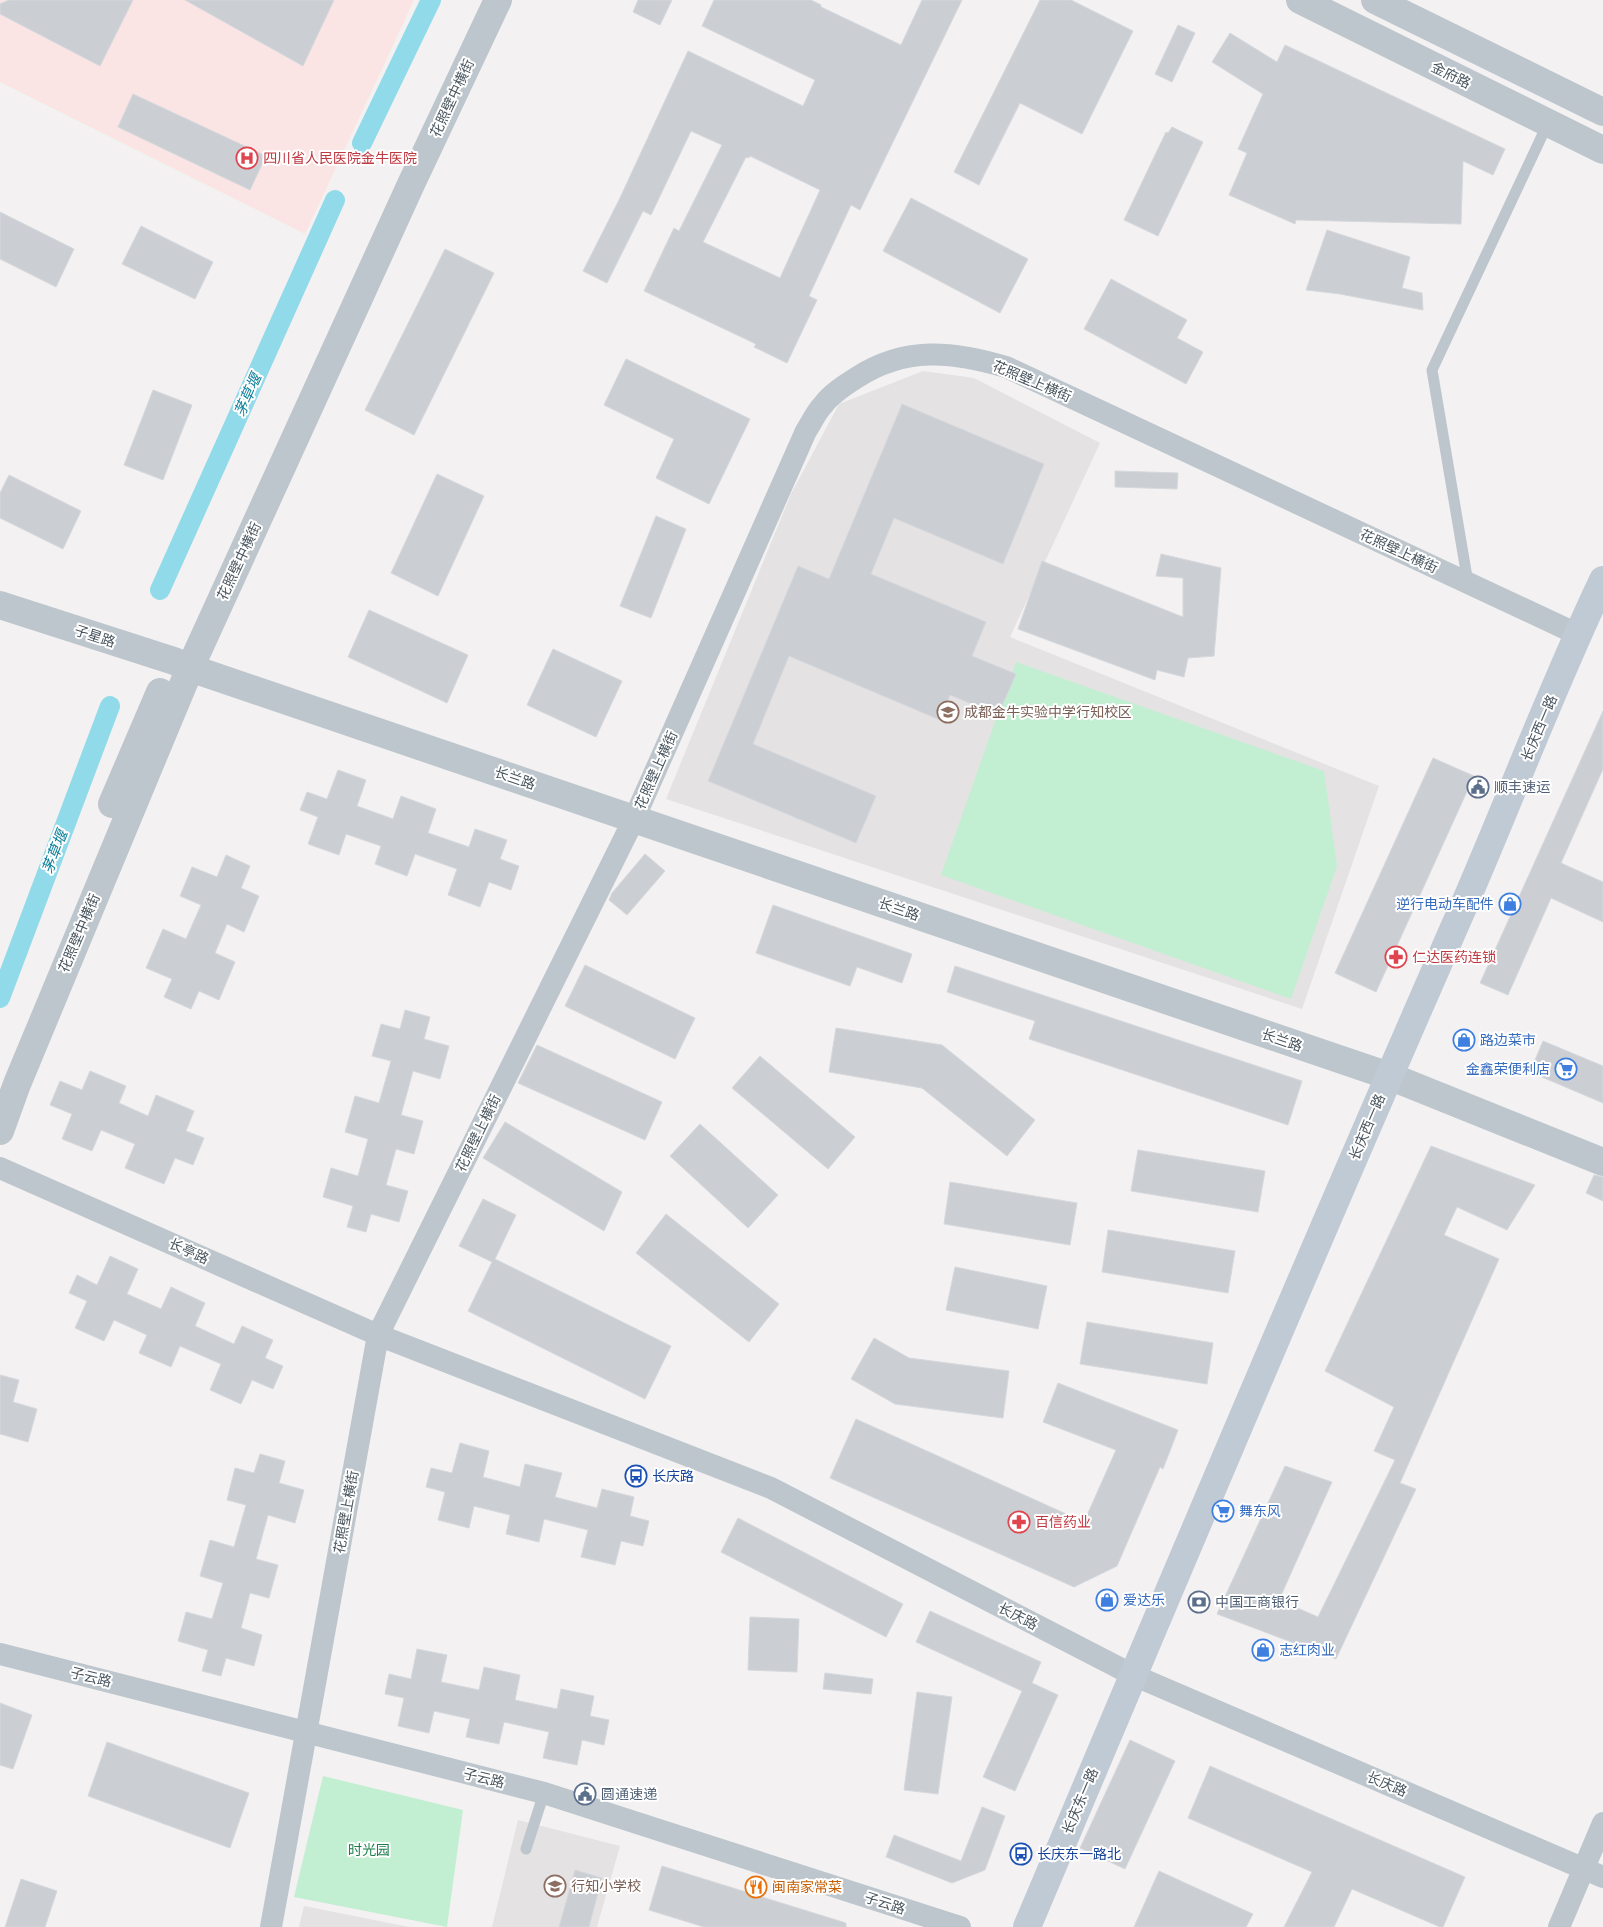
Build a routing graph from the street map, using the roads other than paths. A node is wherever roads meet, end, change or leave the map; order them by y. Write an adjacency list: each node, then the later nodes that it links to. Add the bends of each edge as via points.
1 (478, 0): 12 (street, 花照壁中横街)
2 (498, 0): 12 (street, 花照壁中横街)
3 (1300, 0): 6 (street, 金府路)
4 (1374, 0): 5 (street)
5 (1603, 112)
6 (1548, 122): 7 (street, 金府路); 9 (lane, via 1432,370)
7 (1603, 150)
8 (1603, 580): 11 (main road, 长庆西一路)
9 (1468, 583): 11 (street, 花照壁上横街); 13 (street, 花照壁上横街, via 1006,367 972,357 908,356 874,366 847,384 823,404 806,430)
10 (0, 605): 12 (street, 子星路)
11 (1578, 634): 14 (main road, 长庆西一路, via 1480,870)
12 (182, 665): 13 (street, 长兰路); 15 (street, 花照壁中横街, via 142,732); 16 (street, 花照壁中横街)
13 (634, 819): 14 (street, 长兰路); 19 (street, 花照壁上横街)
14 (1389, 1076): 17 (street, 长兰路); 21 (main road, 长庆西一路)
15 (0, 1077)
16 (0, 1131)
17 (1603, 1162)
18 (0, 1168): 19 (street, 长亭路)
19 (378, 1335): 21 (street, 长庆路, via 771,1488); 22 (street, 花照壁上横街)
20 (0, 1654): 22 (street, 子云路)
21 (1133, 1676): 26 (street, 长庆路); 29 (main road, 长庆东一路)
22 (306, 1733): 23 (street, 子云路); 27 (street, 花照壁上横街)
23 (544, 1793): 25 (lane); 28 (street, 子云路)
24 (1603, 1822): 26 (street)
25 (526, 1850)
26 (1593, 1873): 30 (street)
27 (271, 1927)
28 (960, 1927)
29 (1027, 1927)
30 (1559, 1927)

